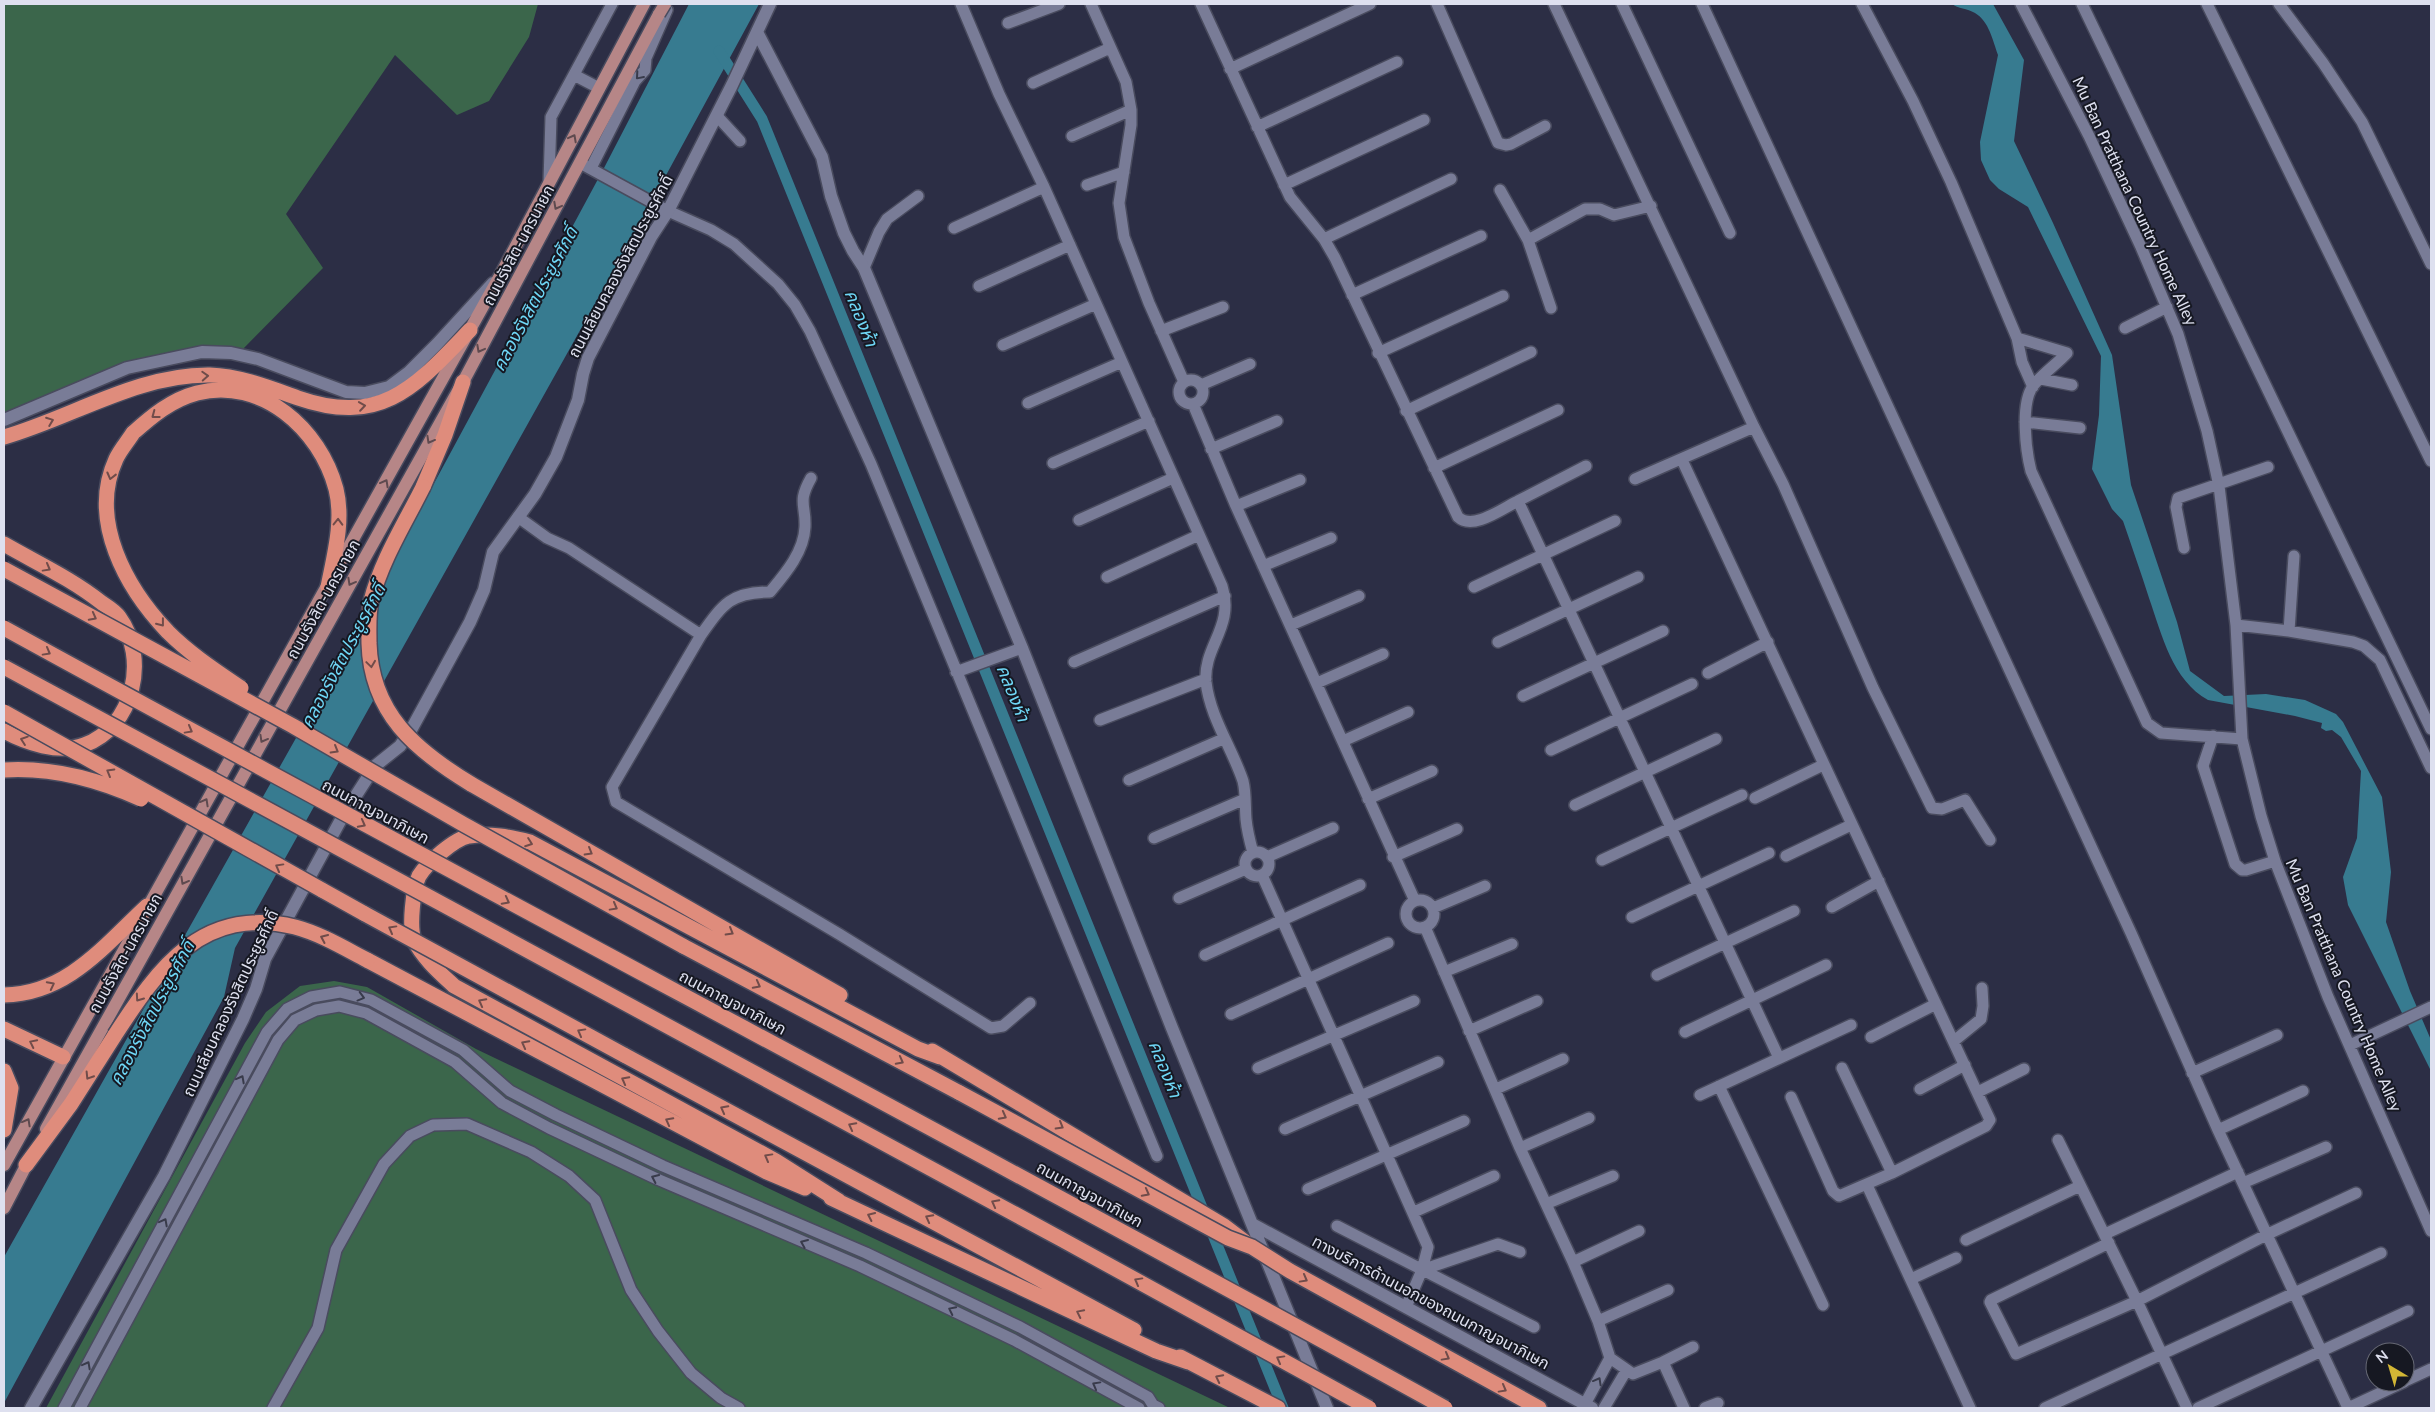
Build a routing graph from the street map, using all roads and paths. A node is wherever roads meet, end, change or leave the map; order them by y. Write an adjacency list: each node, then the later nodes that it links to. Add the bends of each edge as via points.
1 (612, 4): 24 (street)
2 (644, 4): 26 (main road, ถนนรังสิต-นครนายก)
3 (770, 4): 20 (street, ถนนเลียบคลองรังสิตประยูรศักดิ์)
4 (961, 4): 40 (street, via 999,94)
5 (1060, 4): 19 (street)
6 (1091, 4): 21 (street)
7 (1370, 4): 23 (street)
8 (1437, 4): 30 (street, via 1498,143 1512,144)
9 (1554, 4): 43 (street)
10 (1622, 4): 46 (street)
11 (1702, 4): 227 (street, via 2131,933)
12 (1865, 4): 64 (street, via 1951,182)
13 (2021, 4): 59 (street, Mu Ban Pratthana Country Home Alley, via 2089,136)
14 (2082, 4): 142 (street)
15 (2207, 4): 88 (street)
16 (2279, 4): 51 (street, via 2362,122)
17 (1206, 5): 23 (street)
18 (661, 7): 34 (main road, ถนนรังสิต-นครนายก, one-way to 34)
19 (1008, 23)
20 (757, 32): 28 (street, ถนนเลียบคลองรังสิตประยูรศักดิ์); 52 (street, via 822,157 844,233)
21 (1110, 48): 25 (street); 27 (street, via 1126,82)
22 (1397, 62): 31 (street)
23 (1230, 69): 31 (street)
24 (574, 75): 26 (street); 37 (street, via 551,117)
25 (1033, 83)
26 (599, 88): 37 (main road, ถนนรังสิต-นครนายก, one-way to 26)
27 (1131, 110): 32 (street); 35 (street, via 1132,125)
28 (717, 116): 33 (street); 44 (street, ถนนเลียบคลองรังสิตประยูรศักดิ์)
29 (1424, 120): 39 (street)
30 (1545, 126)
31 (1257, 127): 39 (street)
32 (1072, 136)
33 (740, 141)
34 (588, 167): 44 (street); 70 (main road, ถนนรังสิต-นครนายก, one-way to 70)
35 (1124, 172): 38 (street); 63 (street, via 1119,203 1124,238)
36 (1451, 179): 48 (street)
37 (549, 182): 53 (main road, ถนนรังสิต-นครนายก)
38 (1087, 185)
39 (1284, 185): 48 (street, via 1296,206)
40 (1044, 187): 45 (street); 50 (street)
41 (1500, 190): 49 (street)
42 (918, 196): 52 (street, via 888,219)
43 (1651, 206): 49 (street, via 1614,215 1600,209 1585,209); 83 (street)
44 (664, 209): 100 (street, ถนนเลียบคลองรังสิตประยูรศักดิ์, via 588,358 578,400 556,457); 131 (street, via 734,244 778,284 795,306 810,330 852,422)
45 (954, 228)
46 (1730, 233)
47 (1481, 236): 55 (street)
48 (1324, 239): 55 (street)
49 (1528, 240): 60 (street)
50 (1070, 245): 54 (street); 57 (street)
51 (2431, 264)
52 (864, 268): 126 (street)
53 (501, 274): 62 (main road, ถนนรังสิต-นครนายก); 79 (street, via 437,344 389,387 365,393 346,392 258,359 231,353 202,352 127,368)
54 (979, 286)
55 (1352, 295): 67 (street)
56 (1503, 296): 67 (street)
57 (1096, 304): 65 (street); 68 (street)
58 (1223, 307): 63 (street)
59 (2167, 307): 61 (street); 97 (street, Mu Ban Pratthana Country Home Alley, via 2190,371)
60 (1551, 308)
61 (2125, 328)
62 (470, 330): 85 (highway, one-way to 62, via 137,387 169,379 210,375 250,381 334,407 367,406 400,394 415,384); 113 (main road, ถนนรังสิต-นครนายก, one-way to 62)
63 (1161, 331): 71 (street)
64 (2017, 338): 72 (street, via 2022,362); 72 (street, via 2067,353)
65 (1003, 345)
66 (1531, 352): 78 (street)
67 (1378, 353): 78 (street)
68 (1122, 362): 75 (street); 80 (street)
69 (1250, 364): 73 (street)
70 (462, 382): 215 (main road, ถนนรังสิต-นครนายก, one-way to 215); 218 (highway, one-way to 218, bridge, via 445,435 381,573 371,602 372,674 386,707 407,738 434,761 470,784 880,1018)
71 (1184, 382): 73 (street, via 1191,380); 76 (street, via 1179,388 1179,396 1183,402)
72 (2037, 383): 74 (street); 82 (street)
73 (1201, 385): 76 (street, via 1203,396)
74 (2072, 385)
75 (1028, 403)
76 (1193, 404): 86 (street)
77 (1558, 410): 92 (street)
78 (1406, 411): 92 (street)
79 (4, 420)
80 (1149, 421): 89 (street); 94 (street)
81 (1277, 421): 86 (street)
82 (2025, 422): 84 (street); 144 (street, via 2031,470 2147,723 2161,733)
83 (1754, 427): 87 (street); 167 (street, via 1783,484 1873,688 1932,808 1942,809 1965,800)
84 (2080, 428)
85 (4, 437)
86 (1211, 449): 99 (street)
87 (1682, 460): 95 (street); 125 (street)
88 (2431, 461)
89 (1053, 463)
90 (1586, 466): 98 (street)
91 (2268, 467): 97 (street)
92 (1434, 468): 98 (street, via 1461,521 1476,521)
93 (811, 478): 123 (street, via 802,497 805,532 794,563 770,592 740,594 729,602)
94 (1174, 478): 101 (street); 103 (street)
95 (1636, 479)
96 (1300, 480): 99 (street)
97 (2219, 486): 106 (street, via 2178,498 2176,507); 119 (street, Mu Ban Pratthana Country Home Alley)
98 (1518, 501): 107 (street)
99 (1236, 506): 109 (street)
100 (518, 516): 123 (street); 299 (street, ถนนเลียบคลองรังสิตประยูรศักดิ์, via 493,552 484,590 470,622 411,730 400,746 375,766 362,786 270,950 243,1019 164,1176)
101 (1080, 520)
102 (1614, 521): 107 (street)
103 (1199, 536): 111 (street); 115 (street)
104 (1331, 538): 109 (street)
105 (4, 544): 143 (highway, one-way to 143, via 80,586 118,615 129,633 134,653 134,676 125,710 111,729 84,746 51,748 20,740)
106 (2184, 548)
107 (1544, 555): 114 (street); 117 (street)
108 (2294, 556): 122 (street)
109 (1263, 566): 118 (street)
110 (4, 569): 141 (highway, one-way to 141, bridge)
111 (1107, 577)
112 (1638, 577): 117 (street)
113 (328, 587): 141 (highway, one-way to 141, bridge, via 338,535 336,490 315,441 288,414 251,394 234,391 198,393 153,415 133,434 116,458 105,507 114,550 137,592 168,632); 183 (main road, ถนนรังสิต-นครนายก, one-way to 113)
114 (1474, 587)
115 (1225, 596): 128 (street); 133 (street, via 1225,619)
116 (1359, 596): 118 (street)
117 (1570, 608): 124 (street); 129 (street)
118 (1291, 625): 134 (street)
119 (2236, 625): 122 (street); 147 (street, Mu Ban Pratthana Country Home Alley)
120 (4, 628): 308 (highway, ถนนกาญจนาภิเษก, one-way to 308, bridge)
121 (1664, 631): 129 (street)
122 (2289, 631): 151 (street, via 2354,642 2373,652)
123 (701, 635): 203 (street, via 612,787 616,802 991,1028 1003,1026)
124 (1498, 642)
125 (1768, 642): 132 (street); 150 (street)
126 (1019, 649): 131 (street); 263 (street)
127 (1383, 654): 134 (street)
128 (1074, 662)
129 (1595, 663): 136 (street); 139 (street)
130 (4, 667): 307 (highway, one-way to 130, bridge)
131 (961, 671): 247 (street, via 1045,887)
132 (1708, 673)
133 (1206, 679): 140 (street); 145 (street)
134 (1317, 683): 148 (street)
135 (1692, 684): 139 (street)
136 (1523, 696)
137 (4, 712): 165 (highway, one-way to 137, bridge)
138 (1408, 712): 148 (street)
139 (1621, 718): 149 (street); 154 (street)
140 (1100, 720)
141 (293, 726): 271 (highway, one-way to 271, bridge, via 683,946 1228,1238)
142 (2431, 729)
143 (4, 731)
144 (2213, 736): 147 (street); 174 (street, via 2203,766 2235,864 2246,870)
145 (1223, 739): 155 (street); 158 (street, via 1242,779)
146 (1716, 739): 154 (street)
147 (2242, 739): 174 (street, Mu Ban Pratthana Country Home Alley)
148 (1343, 741): 159 (street)
149 (1551, 750)
150 (1823, 765): 157 (street); 161 (street)
151 (2431, 768)
152 (4, 770): 165 (highway, bridge, via 29,768 72,775 128,793)
153 (1432, 771): 159 (street)
154 (1646, 771): 160 (street); 162 (street)
155 (1129, 780)
156 (1742, 795): 162 (street)
157 (1755, 798)
158 (1245, 799): 166 (street); 168 (street)
159 (1368, 799): 172 (street)
160 (1575, 805)
161 (1851, 825): 170 (street); 177 (street)
162 (1672, 827): 173 (street); 180 (street)
163 (1333, 828): 171 (street)
164 (1457, 830): 172 (street)
165 (213, 831): 278 (highway, one-way to 165, bridge)
166 (1154, 838)
167 (1990, 840)
168 (1253, 853): 171 (street); 175 (street, via 1246,859)
169 (1769, 853): 180 (street)
170 (1786, 856)
171 (1267, 857): 176 (street, via 1269,868)
172 (1393, 857): 182 (street)
173 (1602, 860)
174 (2275, 860): 216 (street, Mu Ban Pratthana Country Home Alley)
175 (1246, 868): 176 (street, via 1252,875); 181 (street)
176 (1262, 875): 188 (street)
177 (1880, 881): 184 (street); 204 (street)
178 (1360, 886): 188 (street)
179 (1485, 886): 185 (street)
180 (1699, 886): 187 (street); 190 (street)
181 (1179, 898)
182 (1415, 902): 185 (street, via 1425,901); 189 (street, via 1407,910 1407,919 1412,926)
183 (147, 906): 199 (highway, one-way to 183, via 24,995 48,988 80,969); 217 (main road, ถนนรังสิต-นครนายก)
184 (1832, 907)
185 (1433, 908): 189 (street, via 1434,918)
186 (1794, 911): 190 (street)
187 (1632, 917)
188 (1282, 921): 193 (street); 197 (street)
189 (1425, 927): 195 (street)
190 (1725, 942): 196 (street); 200 (street)
191 (1388, 943): 197 (street)
192 (1512, 944): 195 (street)
193 (1205, 955)
194 (1826, 965): 200 (street)
195 (1444, 972): 209 (street)
196 (1657, 974)
197 (1308, 979): 206 (street); 211 (street)
198 (1982, 988): 214 (street, via 1981,1019)
199 (4, 995)
200 (1752, 1000): 210 (street); 219 (street)
201 (1414, 1001): 211 (street)
202 (1537, 1001): 209 (street)
203 (1030, 1003)
204 (1936, 1004): 213 (street); 214 (street)
205 (2431, 1007): 216 (street)
206 (1231, 1014)
207 (1851, 1025): 219 (street)
208 (4, 1029): 217 (highway, one-way to 208)
209 (1469, 1031): 229 (street)
210 (1684, 1032)
211 (1334, 1036): 223 (street); 234 (street)
212 (2276, 1036): 227 (street)
213 (1871, 1037)
214 (1954, 1041): 222 (street)
215 (92, 1045): 217 (main road); 249 (main road, ถนนรังสิต-นครนายก)
216 (2350, 1045): 267 (street, Mu Ban Pratthana Country Home Alley)
217 (62, 1057): 248 (main road, ถนนรังสิต-นครนายก, one-way to 217)
218 (940, 1057): 258 (highway, one-way to 218, via 776,1161 454,986 431,964 414,938 412,907 419,876 440,852 467,836 497,835 530,842); 271 (highway, one-way to 271, via 1069,1131 1237,1234)
219 (1779, 1058): 228 (street)
220 (1563, 1059): 229 (street)
221 (1438, 1062): 234 (street)
222 (1965, 1065): 230 (street); 232 (street)
223 (1258, 1068)
224 (1842, 1068): 250 (street)
225 (2024, 1069): 232 (street)
226 (4, 1071): 241 (highway, via 11,1088)
227 (2192, 1073): 242 (street)
228 (1719, 1086): 233 (street); 282 (street)
229 (1496, 1090): 245 (street)
230 (1920, 1090)
231 (2302, 1091): 242 (street)
232 (1978, 1092): 250 (street, via 1990,1118 1989,1124)
233 (1700, 1095)
234 (1362, 1096): 240 (street); 246 (street)
235 (1792, 1097): 254 (street, via 1836,1194 1842,1196)
236 (556, 1115): 239 (street); 262 (street); 300 (street, one-way to 236, via 267,1032 287,1009 312,997 340,992 371,1000 463,1050 510,1091)
237 (1589, 1118): 245 (street)
238 (1464, 1121): 246 (street)
239 (549, 1128): 265 (street, one-way to 239); 301 (street, via 502,1103 454,1062 366,1013 340,1006 316,1010 296,1020 278,1040)
240 (1285, 1129)
241 (4, 1130)
242 (2218, 1130): 253 (street)
243 (2058, 1140): 255 (street)
244 (2326, 1147): 253 (street)
245 (1520, 1148): 259 (street)
246 (1388, 1154): 256 (street); 261 (street)
247 (1157, 1156)
248 (4, 1165)
249 (26, 1165): 258 (highway, one-way to 249, bridge, via 766,1172 324,938 295,927 249,923 225,927 199,939 156,975 71,1104); 260 (main road, ถนนรังสิต-นครนายก)
250 (1892, 1173): 254 (street)
251 (1494, 1176): 261 (street)
252 (1613, 1176): 259 (street)
253 (2241, 1177): 268 (street); 269 (street)
254 (1867, 1185): 277 (street)
255 (2080, 1186): 269 (street); 270 (street)
256 (1308, 1189)
257 (2356, 1194): 268 (street)
258 (839, 1201): 278 (highway, one-way to 258)
259 (1546, 1204): 275 (street)
260 (4, 1208)
261 (1414, 1212): 276 (street, via 1428,1247)
262 (774, 1214): 265 (street); 298 (street, via 866,1253 1020,1327 1148,1397)
263 (1254, 1225): 283 (street, ทางบริการด้านนอกของถนนกาญจนาภิเษก); 306 (street)
264 (1337, 1226): 276 (street)
265 (768, 1227): 304 (street, one-way to 265, via 1014,1340 860,1266)
266 (1639, 1231): 275 (street)
267 (2431, 1231)
268 (2268, 1234): 280 (street); 281 (street)
269 (2107, 1239): 281 (street); 281 (street, via 1991,1300 2013,1351 2020,1354)
270 (1966, 1240)
271 (1252, 1247): 309 (highway, one-way to 309, bridge)
272 (1520, 1252): 276 (street, via 1498,1244)
273 (2381, 1253): 280 (street)
274 (1956, 1258): 277 (street)
275 (1573, 1262): 285 (street)
276 (1422, 1270): 283 (street); 286 (street)
277 (1911, 1279): 313 (street)
278 (1030, 1281): 305 (highway, one-way to 278, via 1188,1362 1156,1350)
279 (1668, 1290): 285 (street)
280 (2295, 1292): 288 (street); 289 (street)
281 (2137, 1301): 289 (street)
282 (1823, 1306)
283 (1406, 1307): 297 (street, ทางบริการด้านนอกของถนนกาญจนาภิเษก)
284 (2408, 1311): 288 (street)
285 (1598, 1321): 290 (street)
286 (1534, 1327)
287 (1693, 1348): 291 (street)
288 (2322, 1351): 295 (street, via 2348,1408); 316 (street)
289 (2161, 1354): 314 (street); 315 (street)
290 (1610, 1358): 293 (street); 297 (street, one-way to 290)
291 (1663, 1362): 293 (street, via 1636,1373); 311 (street)
292 (2431, 1369): 294 (street)
293 (1626, 1371): 310 (street)
294 (2415, 1377)
295 (2382, 1392)
296 (1718, 1403): 312 (street)
297 (1588, 1406)
298 (1152, 1407)
299 (32, 1408)
300 (64, 1408)
301 (80, 1408)
302 (273, 1408): 303 (street, via 318,1328 336,1250 384,1164 410,1136 433,1125 467,1124 531,1152 569,1176 595,1200 631,1290 658,1331 691,1373 721,1398)
303 (739, 1408)
304 (1139, 1408)
305 (1278, 1408)
306 (1327, 1408)
307 (1369, 1408)
308 (1445, 1408)
309 (1539, 1408)
310 (1604, 1408)
311 (1684, 1408)
312 (1705, 1408)
313 (1970, 1408)
314 (2045, 1408)
315 (2187, 1408)
316 (2198, 1408)

